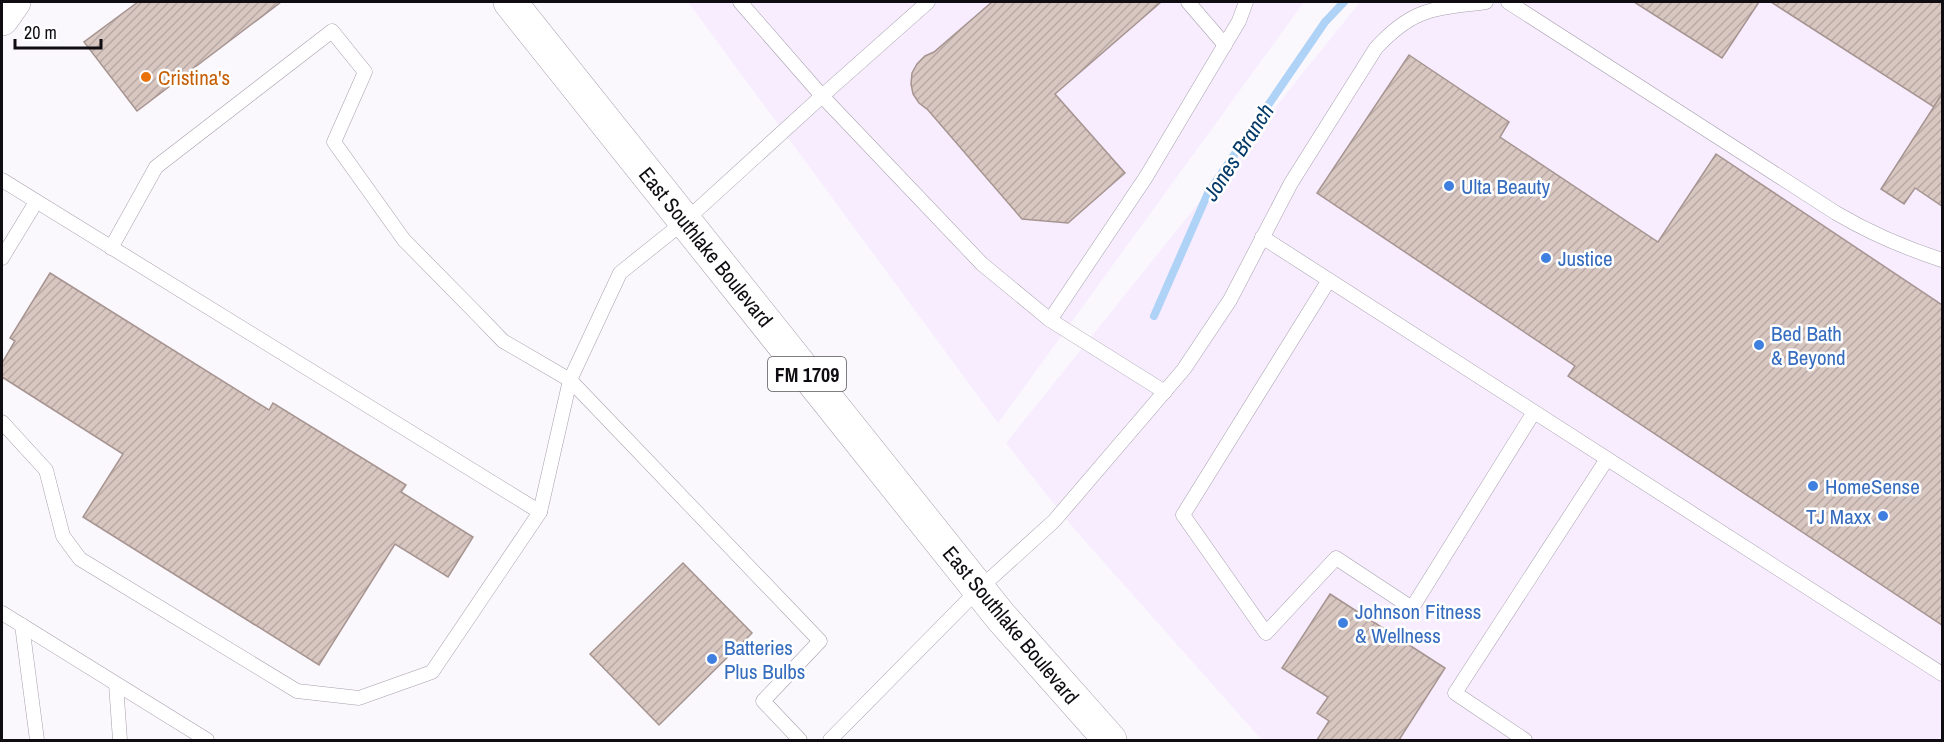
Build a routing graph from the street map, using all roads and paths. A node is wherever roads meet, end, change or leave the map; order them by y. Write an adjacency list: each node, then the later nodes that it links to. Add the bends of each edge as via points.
1 (14, 2): 9 (main road)
2 (510, 2): 14 (main road, East Southlake Boulevard / FM 1709)
3 (740, 2): 11 (lane)
4 (928, 2): 11 (lane)
5 (1188, 2): 10 (lane)
6 (1246, 2): 10 (lane)
7 (1486, 2): 15 (lane, via 1428,10 1391,32 1376,48 1291,183)
8 (1508, 2): 18 (lane, via 1836,213 1866,230)
9 (2, 19)
10 (1225, 45): 20 (lane, via 1146,177)
11 (822, 96): 14 (lane); 20 (lane, via 981,264)
12 (2, 180): 13 (lane)
13 (36, 202): 16 (lane); 17 (lane)
14 (685, 221): 21 (lane, via 620,273); 27 (main road, East Southlake Boulevard / FM 1709)
15 (1262, 237): 19 (lane); 22 (lane, via 1205,339)
16 (111, 248): 21 (lane, via 156,167 332,31 365,72 334,142 404,240 481,319 503,341); 26 (lane)
17 (2, 258)
18 (1942, 261)
19 (1329, 280): 23 (lane); 23 (lane, via 1183,515 1266,633 1336,558 1412,608)
20 (1050, 320): 22 (lane)
21 (570, 381): 26 (lane); 35 (lane, via 820,641 763,701)
22 (1165, 392): 27 (lane, via 1054,521)
23 (1534, 412): 25 (lane)
24 (2, 422): 26 (lane, via 46,470 63,536 80,559 297,691 359,698 432,672)
25 (1607, 459): 30 (lane); 38 (lane, via 1455,693)
26 (540, 512)
27 (979, 589): 36 (lane); 37 (main road, East Southlake Boulevard / FM 1709)
28 (2, 612): 29 (lane)
29 (22, 625): 31 (lane); 32 (lane)
30 (1942, 674)
31 (116, 684): 33 (lane); 34 (lane)
32 (37, 741)
33 (120, 741)
34 (207, 741)
35 (800, 741)
36 (830, 741)
37 (1110, 741)
38 (1525, 741)

